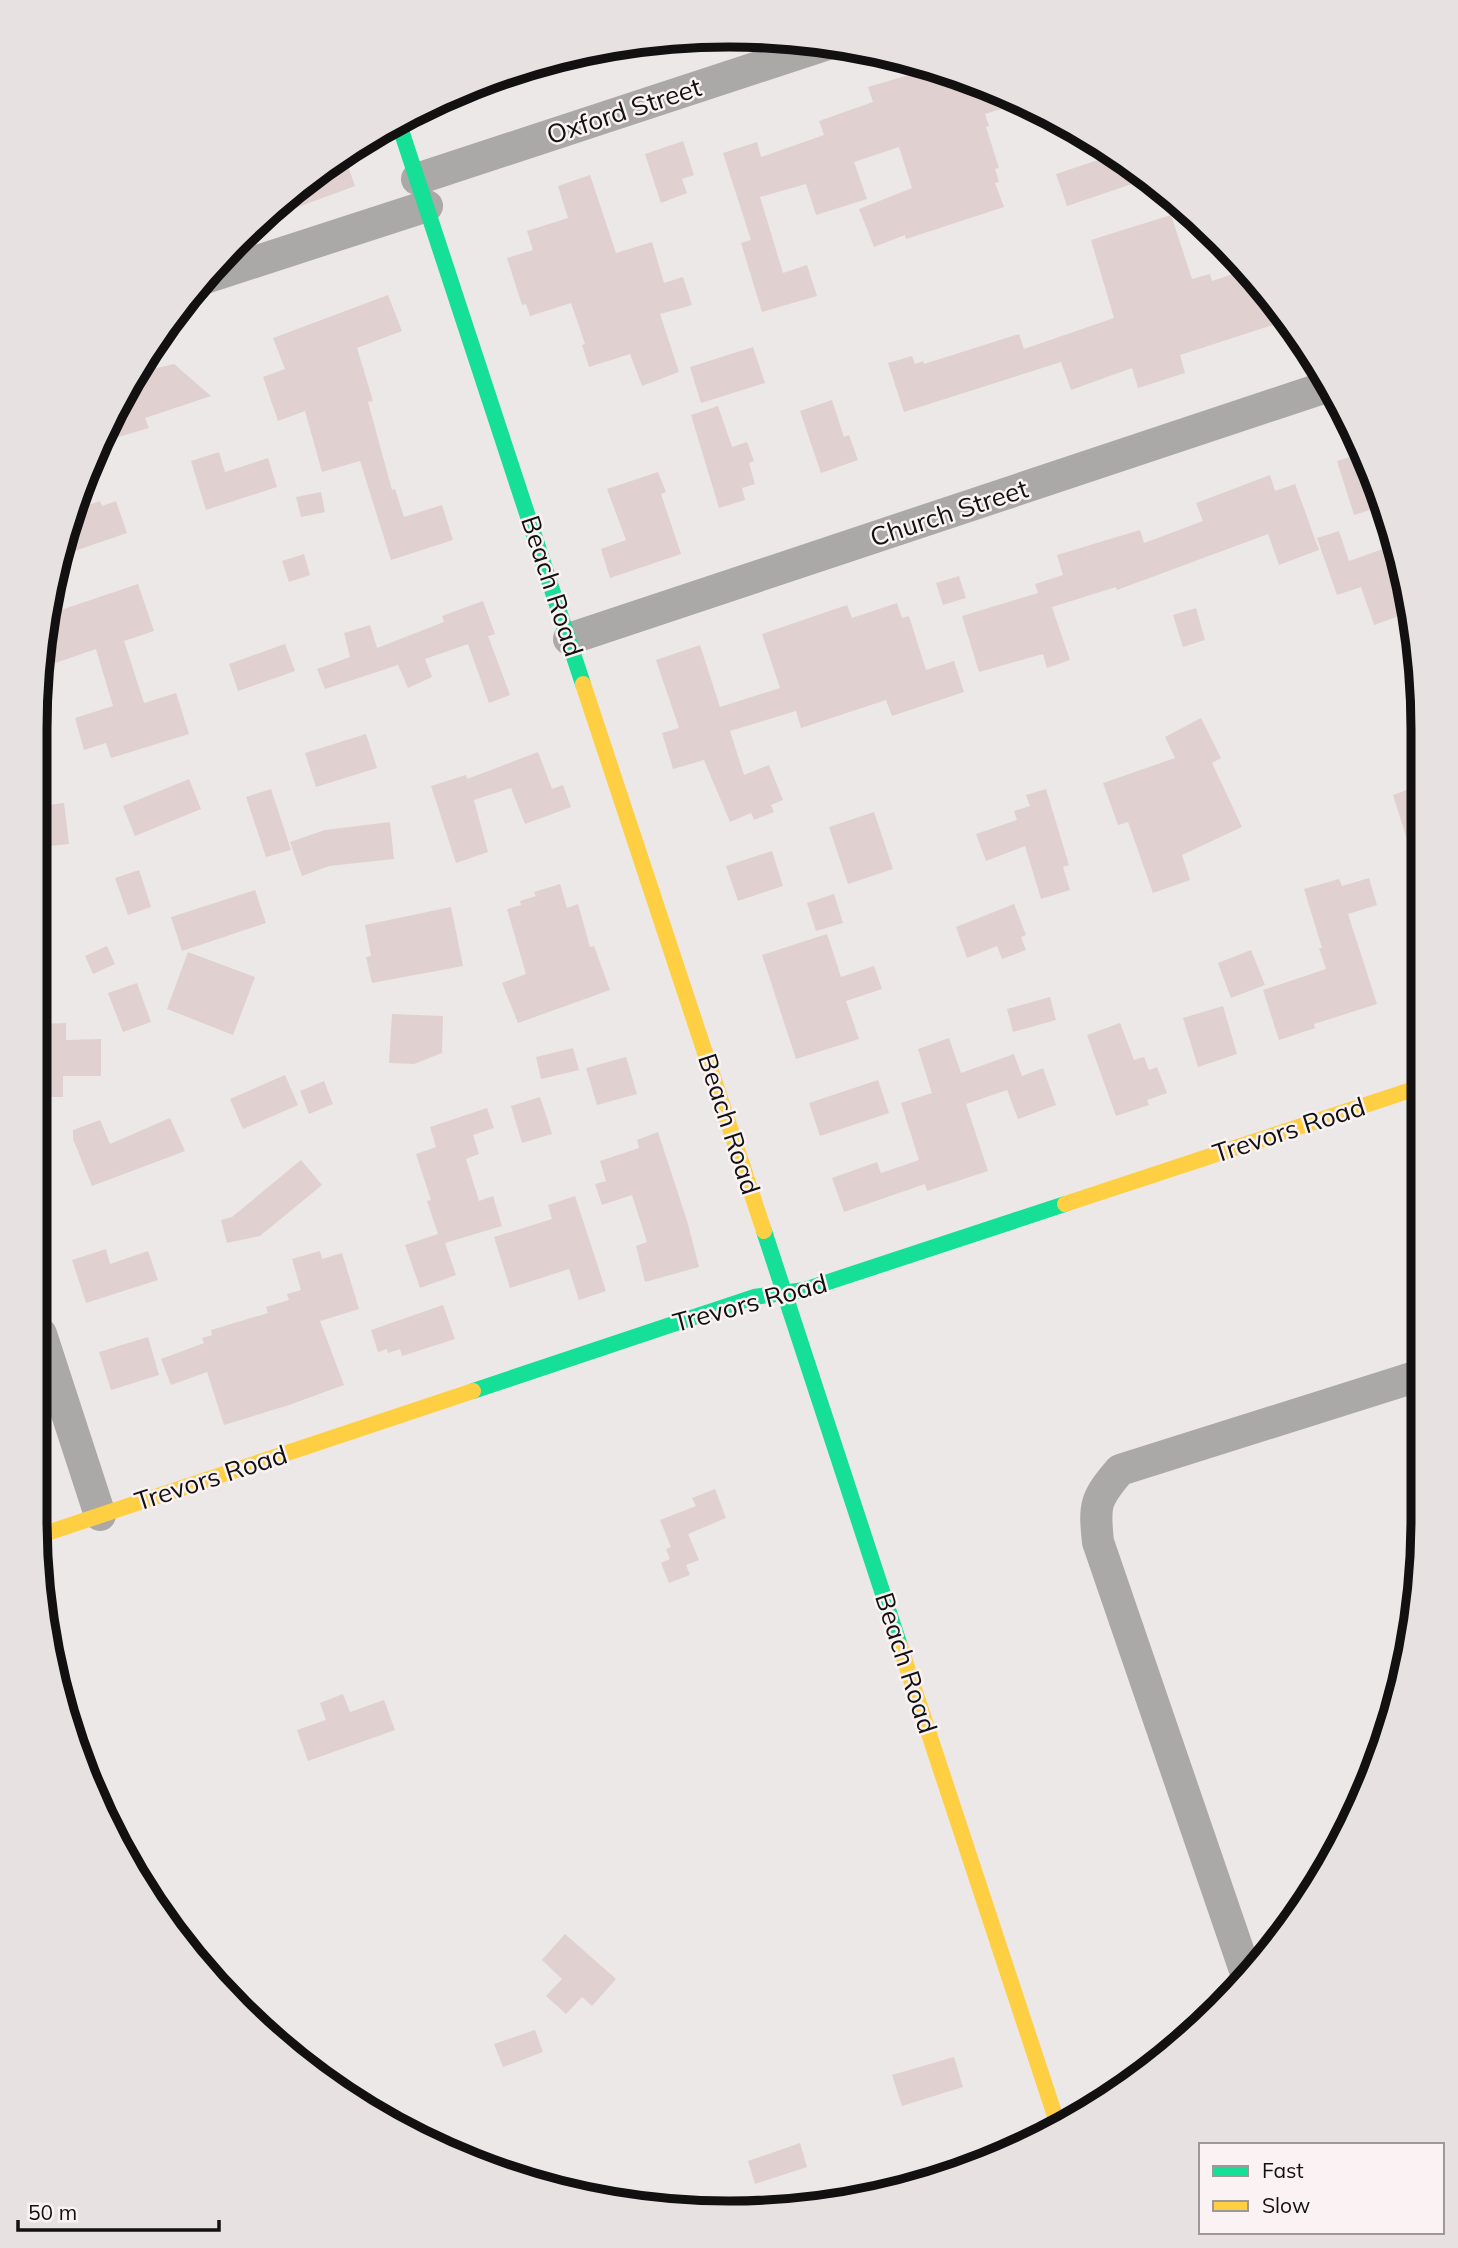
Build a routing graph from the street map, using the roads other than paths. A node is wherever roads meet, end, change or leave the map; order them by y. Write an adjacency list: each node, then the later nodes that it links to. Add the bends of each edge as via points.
1 (807, 52): 3 (street, Oxford Street)
2 (402, 132): 3 (street, Beach Road)
3 (422, 193): 4 (street, Oxford Street); 6 (street, Beach Road)
4 (225, 270)
5 (1320, 389): 6 (street, Church Street)
6 (569, 639): 8 (street, Beach Road)
7 (1411, 1090): 8 (street, Trevors Road)
8 (784, 1293): 11 (street, Trevors Road, via 754,1297); 14 (street, Beach Road)
9 (47, 1352): 11 (street)
10 (1411, 1378): 13 (street, via 1120,1471 1094,1510 1098,1542)
11 (100, 1515): 12 (street, Trevors Road)
12 (48, 1533)
13 (1244, 1967)
14 (1055, 2117)

